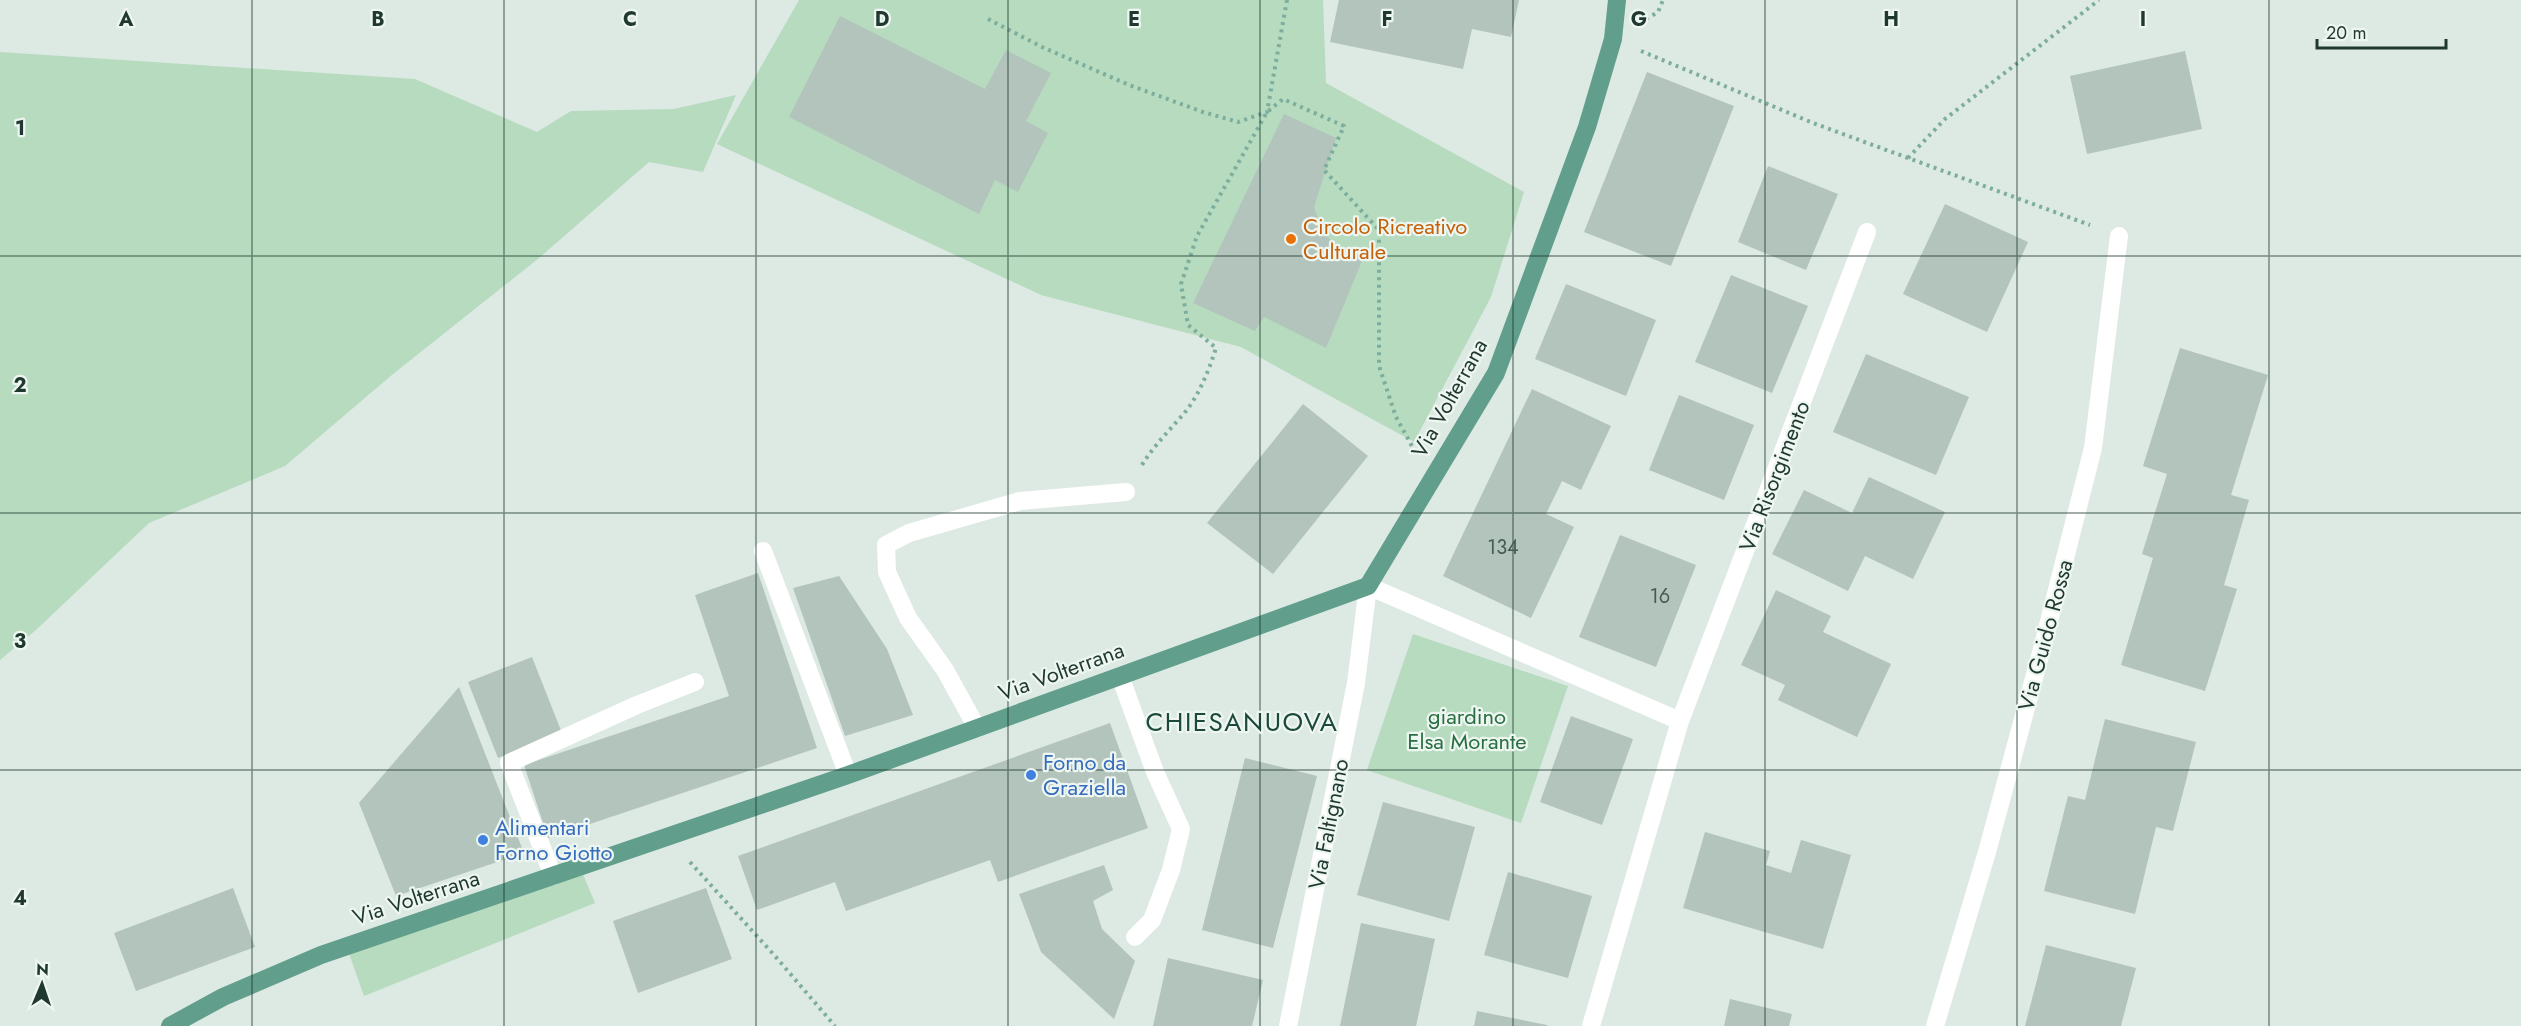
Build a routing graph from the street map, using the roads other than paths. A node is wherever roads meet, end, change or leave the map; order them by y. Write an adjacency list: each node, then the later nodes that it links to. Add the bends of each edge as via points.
1 (1617, 0): 6 (main road, Via Volterrana, via 1613,39 1587,127 1496,373)
2 (1867, 232): 9 (street, Via Risorgimento)
3 (2119, 236): 17 (street, Via Guido Rossa, via 2093,448 1987,852)
4 (1126, 492): 10 (street, via 1020,501 909,533 886,545 887,572 908,618 945,670)
5 (764, 551): 11 (street)
6 (1368, 586): 7 (main road, Via Volterrana); 9 (street); 15 (street, Via Faltignano, via 1356,682)
7 (1120, 676): 10 (main road, Via Volterrana); 13 (street, via 1155,772 1181,829 1152,920)
8 (695, 682): 12 (street, via 509,763)
9 (1680, 721): 16 (street, Via Risorgimento)
10 (977, 728): 11 (main road, Via Volterrana)
11 (848, 775): 12 (main road, Via Volterrana)
12 (553, 876): 14 (main road, Via Volterrana, via 321,954 223,997)
13 (1135, 937)
14 (170, 1026)
15 (1288, 1026)
16 (1591, 1026)
17 (1935, 1026)

